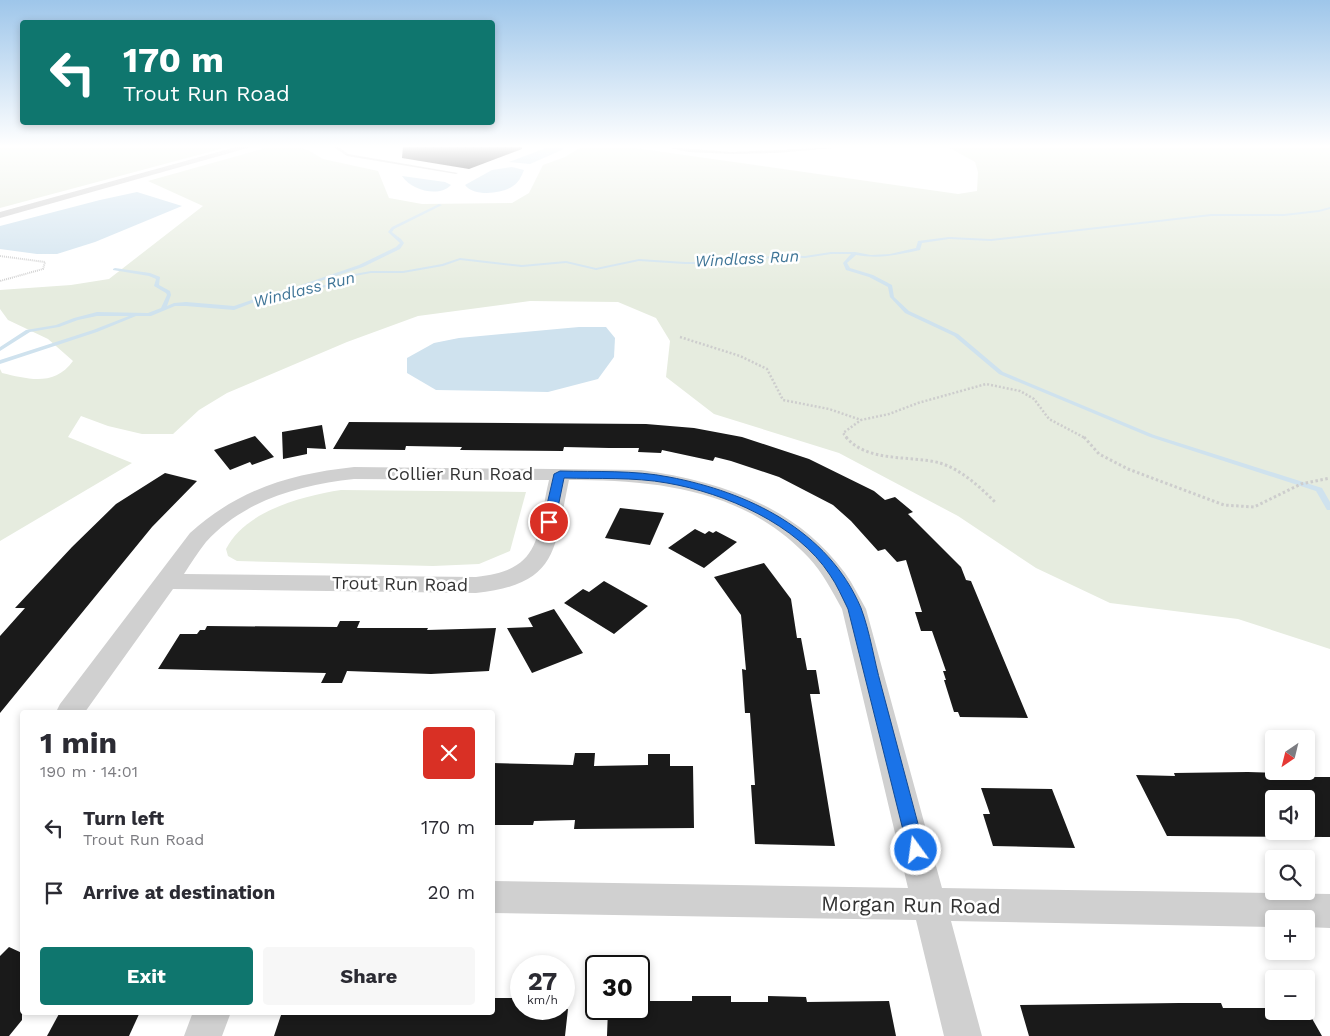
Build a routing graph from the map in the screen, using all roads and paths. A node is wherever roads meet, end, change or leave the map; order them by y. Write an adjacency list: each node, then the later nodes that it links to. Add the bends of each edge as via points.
1 (71, 195): 2 (street)
2 (0, 215)
3 (0, 256): 4 (path, via 45,262 43,269)
4 (0, 281)
5 (680, 338): 6 (path, via 740,356 767,369 783,400)
6 (861, 420): 8 (path, via 986,384 1020,391 1034,399 1048,419 1082,435 1099,454 1128,469 1224,505 1254,507 1300,484); 9 (path, via 843,433 848,442 871,454 940,463 976,482)
7 (560, 474): 10 (street, Collier Run Road, via 354,473 302,480 260,494 222,515 198,538); 10 (street, Trout Run Road, via 542,553 528,569 504,581 476,585); 13 (street, Collier Run Road, via 669,480 728,495 782,523 821,556 842,584 854,609)
8 (1330, 478)
9 (996, 502)
10 (167, 581): 11 (street, Collier Run Road)
11 (71, 710)
12 (495, 897): 13 (street, Morgan Run Road)
13 (930, 906): 14 (street, Morgan Run Road); 17 (street, Collier Run Road)
14 (1330, 911)
15 (211, 1015): 16 (street)
16 (203, 1036)
17 (963, 1036)

